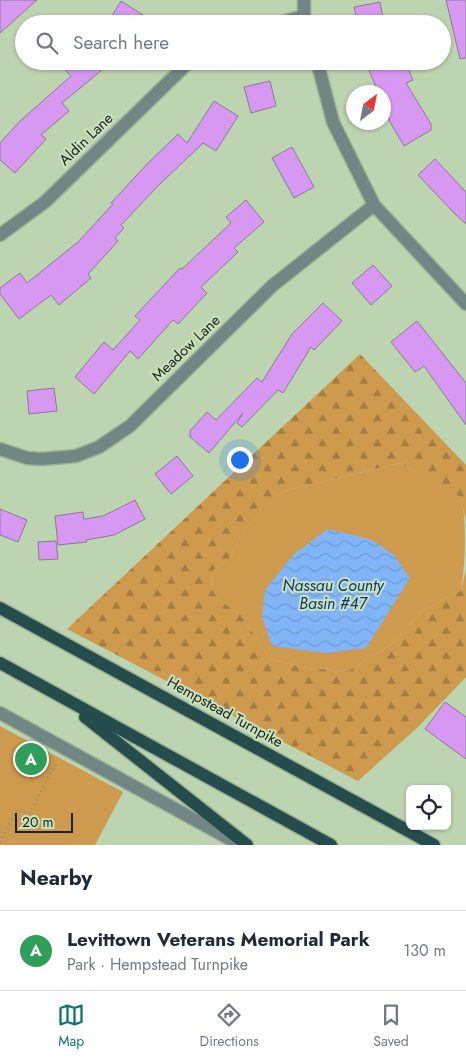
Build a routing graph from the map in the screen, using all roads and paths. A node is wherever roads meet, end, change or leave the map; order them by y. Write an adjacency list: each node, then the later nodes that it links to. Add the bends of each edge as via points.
1 (304, 0): 2 (street)
2 (305, 15)
3 (181, 70): 6 (street, Aldin Lane, via 45,202)
4 (319, 70): 5 (street, via 333,122)
5 (374, 205): 7 (street); 8 (street, Meadow Lane, via 272,286 130,426 99,447 76,456 42,459 27,458)
6 (0, 235)
7 (466, 304)
8 (0, 449)
9 (1, 610): 18 (main road, Hempstead Turnpike)
10 (0, 663): 11 (main road)
11 (55, 694): 16 (main road); 17 (main road)
12 (0, 713): 13 (street)
13 (64, 748): 14 (path, via 29,814 18,808); 15 (street)
14 (0, 842)
15 (242, 845)
16 (247, 845)
17 (331, 845)
18 (434, 845)

